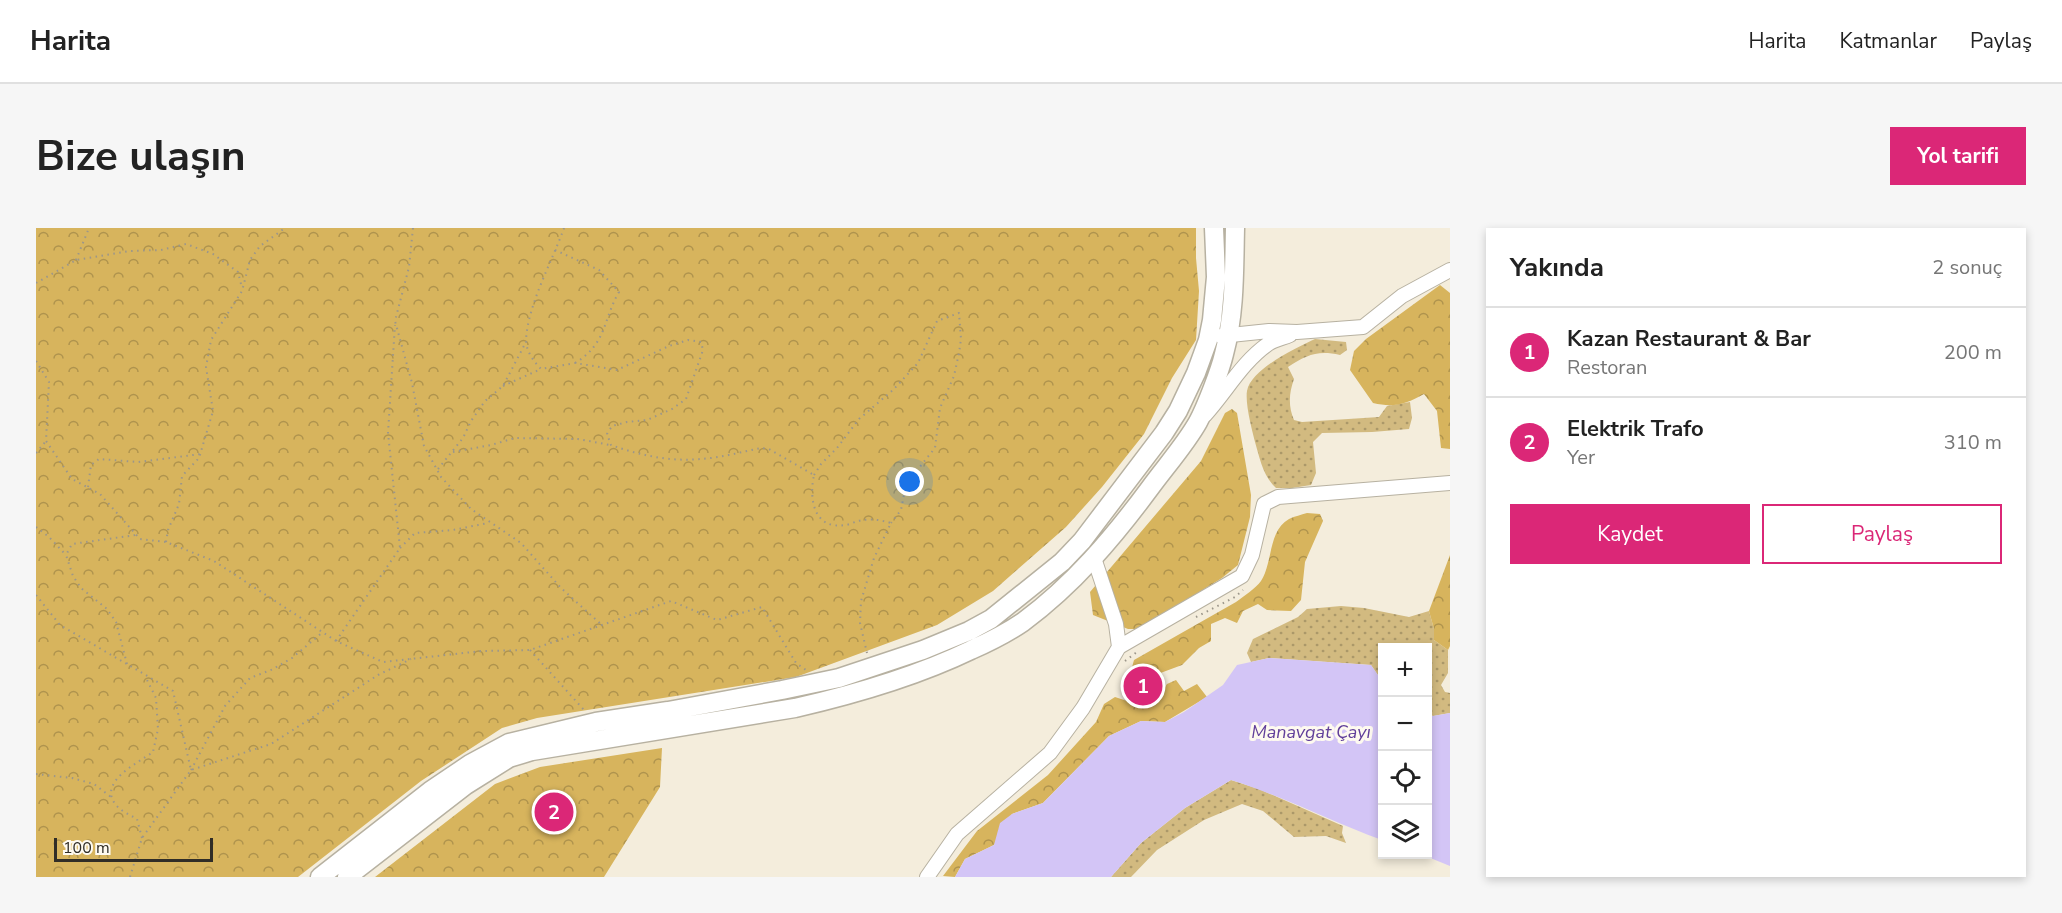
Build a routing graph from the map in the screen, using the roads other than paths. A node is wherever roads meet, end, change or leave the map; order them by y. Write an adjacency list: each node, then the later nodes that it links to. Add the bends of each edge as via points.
1 (1214, 228): 6 (main road, via 1215,300)
2 (1235, 228): 5 (main road, via 1234,295)
3 (1450, 270): 4 (street, via 1402,296 1363,327)
4 (1297, 332): 5 (street); 7 (street, via 1269,344 1247,363)
5 (1228, 334): 6 (street); 7 (main road)
6 (1208, 340): 11 (main road, via 1196,373 1164,433 1082,541 1062,562 984,623 922,650 824,681 596,722 509,743 430,791)
7 (1199, 420): 9 (main road)
8 (1450, 483): 10 (street, via 1271,500 1264,504 1252,555 1242,576)
9 (1094, 558): 10 (street, via 1116,624); 12 (main road, via 1021,623 934,668 795,708 532,751 510,758 466,785)
10 (1119, 647): 13 (street, via 1083,708 1050,753 957,834)
11 (321, 877)
12 (347, 877)
13 (927, 877)

